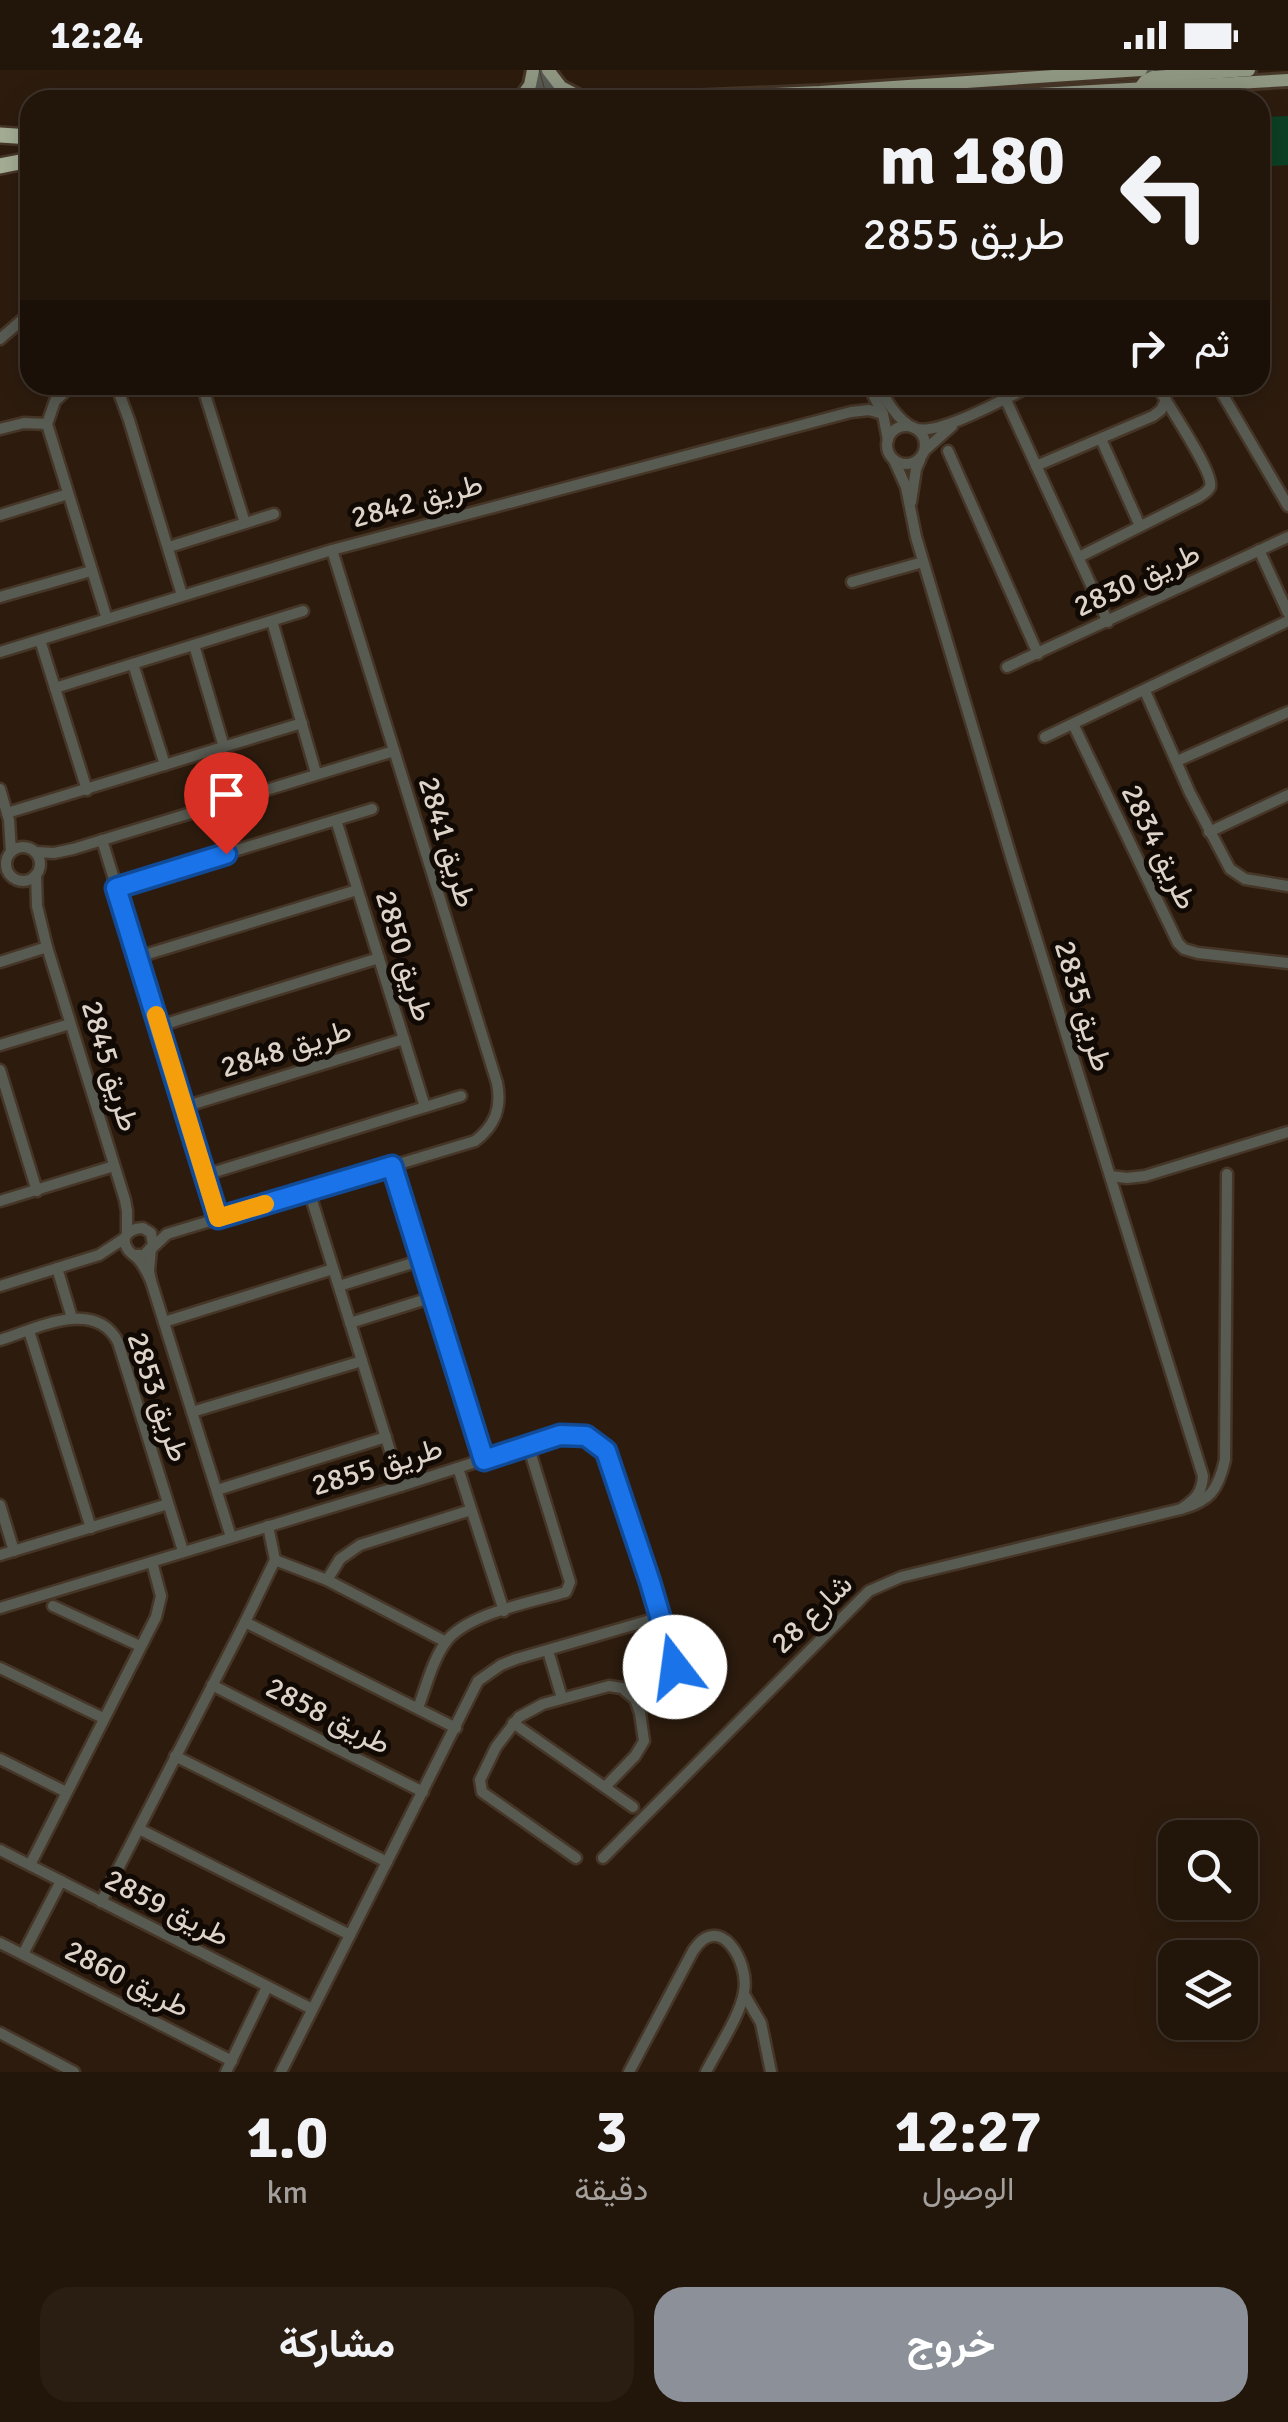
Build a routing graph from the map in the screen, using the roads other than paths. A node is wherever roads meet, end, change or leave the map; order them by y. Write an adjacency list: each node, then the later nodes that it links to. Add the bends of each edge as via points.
1 (546, 70): 6 (main road)
2 (1249, 70): 4 (main road)
3 (1288, 80): 5 (main road)
4 (1144, 83): 5 (main road); 7 (main road); 8 (main road)
5 (1200, 86): 9 (main road)
6 (568, 90)
7 (892, 90)
8 (1107, 90)
9 (1193, 90)
10 (20, 322): 11 (street)
11 (0, 339)
12 (61, 395): 26 (street)
13 (120, 395): 43 (street)
14 (205, 395): 40 (street)
15 (871, 395): 23 (street, طريق 2842)
16 (876, 395): 24 (street)
17 (879, 395): 27 (street)
18 (1011, 395): 21 (street)
19 (1162, 395): 22 (street)
20 (1224, 395): 36 (street)
21 (1005, 398): 25 (street); 34 (street)
22 (1165, 402): 29 (street, via 1153,416); 41 (street, via 1211,482 1204,494)
23 (851, 412): 24 (street, طريق 2842); 44 (street, طريق 2842)
24 (882, 414): 30 (street)
25 (956, 421): 27 (street); 31 (street)
26 (47, 424): 28 (street); 35 (street)
27 (914, 428): 30 (street, via 898,428); 31 (street)
28 (0, 429)
29 (1101, 439): 34 (street); 41 (street)
30 (888, 441): 33 (street)
31 (924, 452): 33 (street, via 910,464); 37 (street, طريق 2835)
32 (948, 452): 61 (street)
33 (894, 460): 37 (street, طريق 2835)
34 (1036, 466): 46 (street)
35 (68, 494): 39 (street); 48 (street)
36 (1288, 506)
37 (910, 508): 47 (street, طريق 2835)
38 (274, 514): 40 (street)
39 (0, 515)
40 (245, 524): 43 (street)
41 (1140, 526): 46 (street)
42 (1288, 536): 45 (street, طريق 2830)
43 (169, 547): 50 (street)
44 (332, 550): 50 (street, طريق 2842); 71 (street, طريق 2841)
45 (1260, 550): 53 (street); 57 (street, طريق 2830)
46 (1079, 557): 57 (street)
47 (924, 562): 49 (street); 111 (street, طريق 2835)
48 (91, 571): 51 (street); 54 (street)
49 (852, 582)
50 (182, 595): 54 (street, طريق 2842)
51 (0, 596)
52 (303, 611): 55 (street)
53 (1288, 612)
54 (107, 619): 58 (street, طريق 2842)
55 (272, 621): 59 (street); 67 (street)
56 (1288, 621): 65 (street)
57 (1108, 622): 61 (street, طريق 2830)
58 (40, 640): 60 (street, طريق 2842); 64 (street)
59 (194, 645): 62 (street); 70 (street)
60 (0, 652)
61 (1038, 654): 63 (street, طريق 2830)
62 (133, 664): 64 (street); 73 (street)
63 (1007, 667)
64 (55, 688): 76 (street)
65 (1145, 690): 68 (street); 72 (street)
66 (1288, 712): 72 (street)
67 (302, 724): 70 (street); 74 (street)
68 (1073, 724): 69 (street); 95 (street, طريق 2834, via 1178,943 1198,954)
69 (1044, 736)
70 (224, 747): 73 (street)
71 (394, 751): 74 (street); 108 (street, طريق 2841, via 500,1096 494,1122 475,1141)
72 (1177, 762): 81 (street)
73 (165, 766): 76 (street)
74 (316, 774): 82 (street)
75 (0, 789): 79 (street)
76 (87, 790): 79 (street)
77 (1288, 795): 81 (street)
78 (372, 809): 80 (street)
79 (8, 817): 84 (street); 85 (street)
80 (336, 820): 88 (street); 89 (street, طريق 2850)
81 (1209, 832): 87 (street, via 1236,875)
82 (102, 840): 83 (street); 88 (street)
83 (73, 849): 84 (street); 86 (street)
84 (31, 850): 85 (street, via 18,848); 86 (street, طريق 2845)
85 (8, 868): 86 (street, via 28,880); 90 (street, طريق 2845)
86 (38, 871): 90 (street, طريق 2845)
87 (1288, 886)
88 (116, 888): 92 (street)
89 (358, 890): 92 (street); 93 (street, طريق 2850)
90 (37, 906): 91 (street, طريق 2845)
91 (48, 947): 94 (street); 96 (street, طريق 2845)
92 (138, 957): 97 (street)
93 (378, 958): 97 (street, طريق 2848); 98 (street, طريق 2850)
94 (0, 962)
95 (1288, 962)
96 (70, 1024): 99 (street); 107 (street, طريق 2845)
97 (159, 1026): 102 (street)
98 (404, 1039): 102 (street, طريق 2848); 103 (street, طريق 2850)
99 (0, 1045)
100 (0, 1070): 104 (street)
101 (461, 1096): 103 (street)
102 (184, 1106): 110 (street)
103 (425, 1107): 110 (street)
104 (13, 1114): 105 (street); 113 (street)
105 (0, 1118)
106 (1288, 1132): 112 (street)
107 (114, 1166): 113 (street); 116 (street, طريق 2845)
108 (392, 1166): 114 (street); 125 (street)
109 (1227, 1174): 147 (street, via 1225,1460 1208,1498)
110 (204, 1175): 118 (street)
111 (1110, 1176): 112 (street); 115 (street, طريق 2835)
112 (1145, 1176): 115 (street)
113 (37, 1190): 117 (street)
114 (309, 1191): 118 (street); 127 (street)
115 (1117, 1198): 147 (street, طريق 2835, via 1202,1476 1198,1496)
116 (125, 1200): 119 (street, طريق 2845); 121 (street, طريق 2845)
117 (0, 1202)
118 (218, 1218): 120 (street)
119 (145, 1228): 120 (street); 121 (street); 122 (street)
120 (177, 1231): 122 (street)
121 (126, 1236): 123 (street); 124 (street)
122 (152, 1249): 123 (street); 128 (street)
123 (133, 1254): 124 (street); 128 (street)
124 (99, 1255): 126 (street)
125 (422, 1260): 130 (street); 131 (street)
126 (56, 1268): 129 (street); 132 (street)
127 (333, 1269): 130 (street); 133 (street)
128 (151, 1281): 133 (street)
129 (0, 1286)
130 (339, 1286): 134 (street)
131 (433, 1297): 134 (street); 141 (street)
132 (72, 1318): 135 (street); 145 (street, طريق 2853, via 113,1332)
133 (164, 1322): 138 (street)
134 (350, 1323): 137 (street)
135 (29, 1331): 136 (street); 150 (street)
136 (0, 1340)
137 (362, 1360): 138 (street); 139 (street)
138 (192, 1412): 144 (street)
139 (386, 1437): 143 (street); 144 (street)
140 (528, 1446): 141 (street, طريق 2855); 160 (street, via 570,1587); 161 (street, طريق 2855, via 576,1434 606,1451)
141 (484, 1460): 142 (street, طريق 2855)
142 (458, 1468): 143 (street, طريق 2855); 148 (street)
143 (401, 1486): 149 (street, طريق 2855)
144 (216, 1490): 151 (street)
145 (168, 1504): 150 (street, طريق 2853); 153 (street, طريق 2853)
146 (0, 1505): 152 (street)
147 (1180, 1509): 183 (street, شارع 28, via 901,1577 868,1591)
148 (471, 1510): 157 (street, via 360,1545); 160 (street)
149 (268, 1526): 151 (street, طريق 2855); 155 (street)
150 (91, 1528): 152 (street, طريق 2853)
151 (232, 1536): 153 (street, طريق 2855)
152 (14, 1551): 154 (street, طريق 2853)
153 (183, 1551): 156 (street, طريق 2855)
154 (0, 1555)
155 (275, 1560): 157 (street); 162 (street)
156 (152, 1562): 159 (street, طريق 2855); 164 (street, via 160,1607)
157 (327, 1580): 163 (street)
158 (53, 1606): 164 (street)
159 (0, 1608)
160 (504, 1611): 163 (street, via 473,1621)
161 (661, 1617): 165 (street); 166 (street, طريق 2855)
162 (246, 1622): 168 (street); 170 (street)
163 (446, 1642): 170 (street)
164 (140, 1646): 171 (street)
165 (548, 1651): 169 (street); 173 (street, via 502,1665 478,1681)
166 (675, 1667)
167 (0, 1668): 171 (street)
168 (212, 1685): 174 (street); 178 (street, طريق 2858)
169 (562, 1698): 172 (street); 176 (street, via 609,1686 635,1700 644,1742)
170 (418, 1708): 173 (street)
171 (103, 1718): 177 (street)
172 (513, 1723): 176 (street); 182 (street, via 480,1780 482,1792)
173 (456, 1728): 178 (street)
174 (175, 1756): 180 (street); 184 (street)
175 (0, 1759): 177 (street)
176 (605, 1787): 179 (street)
177 (66, 1792): 185 (street)
178 (423, 1792): 184 (street)
179 (633, 1807)
180 (139, 1829): 187 (street); 188 (street)
181 (0, 1850): 185 (street, طريق 2859)
182 (576, 1858)
183 (603, 1858)
184 (386, 1862): 188 (street)
185 (30, 1865): 186 (street, طريق 2859)
186 (62, 1881): 187 (street, طريق 2859); 190 (street)
187 (101, 1902): 191 (street, طريق 2859)
188 (350, 1936): 193 (street)
189 (0, 1943): 190 (street, طريق 2860)
190 (23, 1954): 196 (street, طريق 2860)
191 (267, 1987): 193 (street, طريق 2859); 196 (street)
192 (744, 1994): 199 (street, via 732,1944 715,1936 698,1943); 200 (street); 201 (street, via 761,2023)
193 (312, 2008): 198 (street)
194 (3, 2035): 195 (street); 197 (street)
195 (0, 2049)
196 (229, 2066)
197 (74, 2072)
198 (281, 2072)
199 (629, 2072)
200 (706, 2072)
201 (771, 2072)

